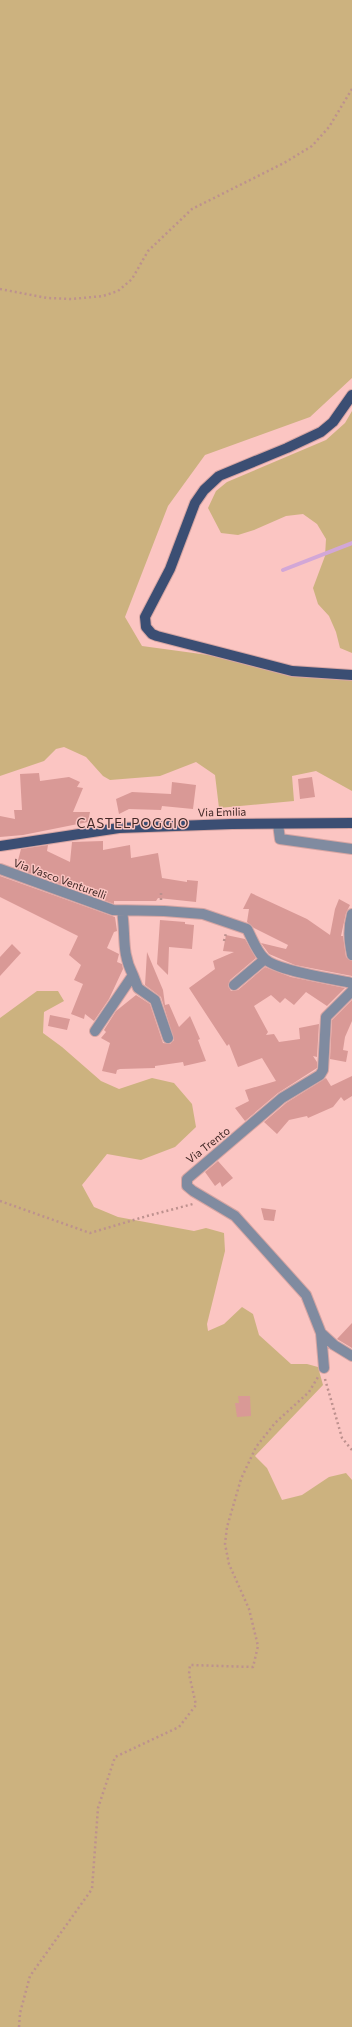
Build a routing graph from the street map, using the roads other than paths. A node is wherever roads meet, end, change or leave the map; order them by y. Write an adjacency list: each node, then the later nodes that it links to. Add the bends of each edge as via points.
1 (352, 395): 2 (main road, via 333,422 320,432 280,452 219,476 204,490 195,503 170,568 146,612 144,622 148,631 156,636 292,671)
2 (352, 675)
3 (352, 823): 4 (main road, Via Emilia)
4 (278, 824): 5 (main road, Via Emilia, via 119,828); 6 (street, via 280,839)
5 (0, 846)
6 (352, 849)
7 (0, 869): 8 (street, Via Vasco Venturelli, via 101,907)
8 (122, 911): 11 (street, Via Vasco Venturelli, via 203,914 248,929); 12 (street, via 126,963)
9 (352, 914): 10 (street, via 348,936)
10 (352, 955)
11 (265, 960): 13 (street, via 305,974); 14 (street)
12 (133, 975): 16 (street); 17 (street, via 138,988 155,1000)
13 (352, 983)
14 (234, 985)
15 (351, 992): 18 (street, Via Trento, via 326,1017 324,1066 320,1075 282,1098 187,1179 187,1186 235,1216 306,1295)
16 (95, 1031)
17 (168, 1038)
18 (321, 1333): 19 (street, Via Trento); 20 (street, Via Trento)
19 (352, 1356)
20 (324, 1368)

